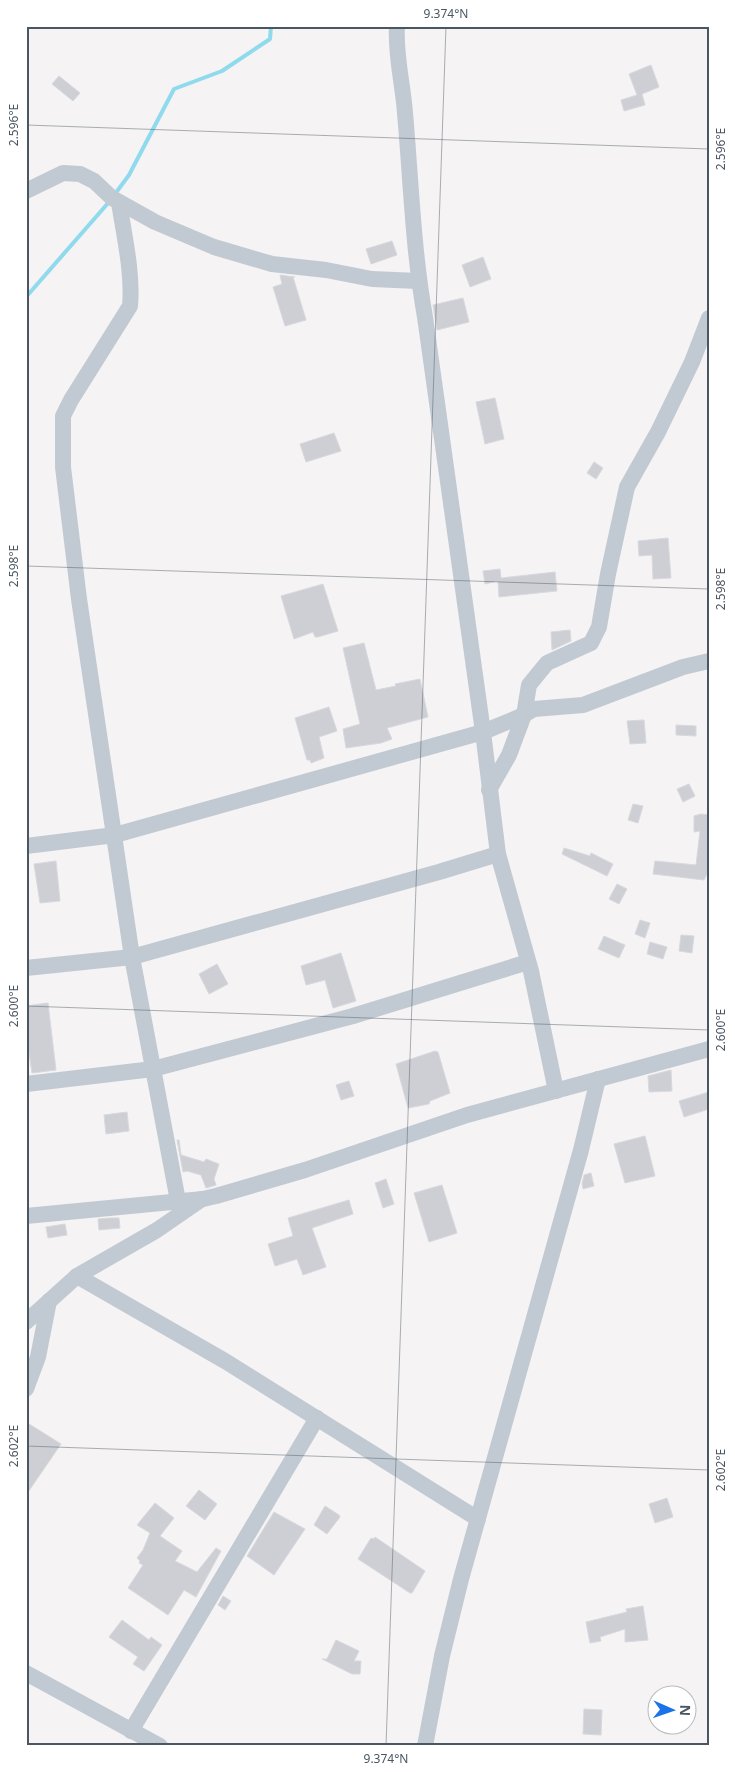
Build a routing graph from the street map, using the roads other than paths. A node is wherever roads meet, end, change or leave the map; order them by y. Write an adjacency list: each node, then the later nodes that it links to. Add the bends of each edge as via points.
1 (397, 26): 4 (street, via 396,46 404,90)
2 (26, 191): 3 (street, via 63,173 80,174)
3 (119, 202): 4 (street, via 155,222 214,247 272,264 326,270 372,280); 10 (street, via 128,259 130,306 71,400 63,416 62,434 79,599)
4 (418, 281): 8 (street)
5 (709, 318): 7 (street, via 692,362 627,487 599,627 591,642 546,663 529,685)
6 (709, 661): 7 (street, via 683,667 583,704 534,709)
7 (524, 715): 8 (street); 9 (street, via 509,755)
8 (483, 732): 9 (street); 10 (street)
9 (489, 790): 12 (street)
10 (115, 835): 11 (street); 13 (street)
11 (26, 846)
12 (498, 854): 13 (street); 14 (street)
13 (132, 956): 15 (street); 17 (street)
14 (528, 962): 17 (street, via 354,1016); 20 (street)
15 (26, 968)
16 (709, 1049): 18 (street)
17 (153, 1069): 19 (street); 22 (street)
18 (598, 1079): 20 (street); 29 (street)
19 (26, 1084)
20 (556, 1091): 21 (street, via 467,1115 305,1170)
21 (203, 1199): 22 (street); 24 (street)
22 (178, 1201): 23 (street)
23 (26, 1216)
24 (78, 1276): 25 (street); 28 (street)
25 (49, 1301): 26 (street); 27 (street, via 38,1357)
26 (26, 1322)
27 (26, 1389)
28 (317, 1418): 29 (street); 31 (street)
29 (478, 1519): 33 (street, via 442,1656)
30 (26, 1673): 31 (street)
31 (131, 1731): 32 (street)
32 (160, 1746)
33 (425, 1746)

